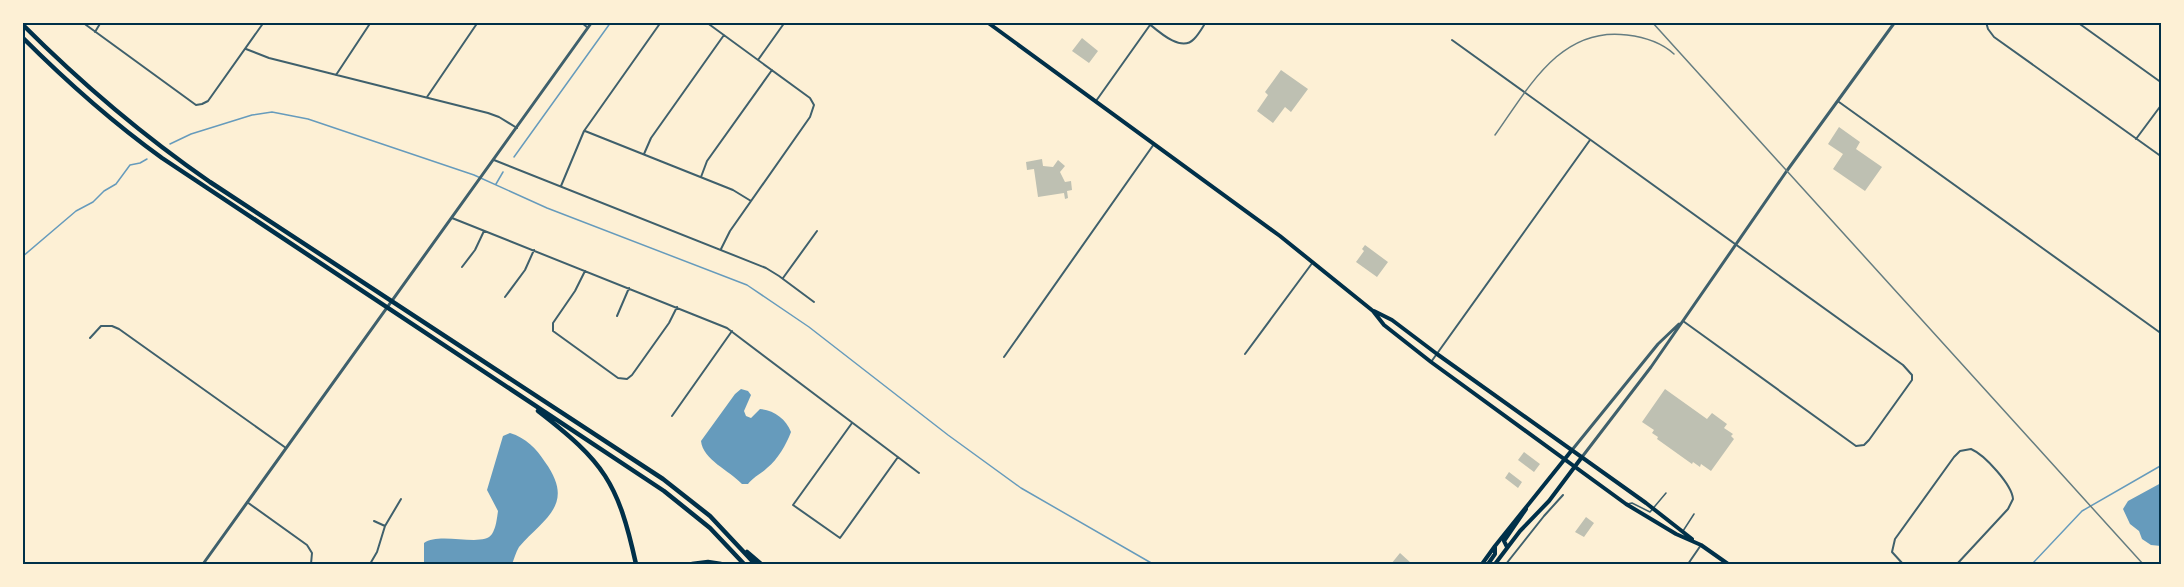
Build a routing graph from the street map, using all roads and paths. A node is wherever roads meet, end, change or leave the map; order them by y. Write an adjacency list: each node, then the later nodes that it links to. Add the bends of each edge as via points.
1 (82, 22): 19 (street)
2 (101, 22): 19 (street)
3 (264, 22): 23 (street)
4 (371, 22): 26 (street)
5 (478, 22): 28 (street)
6 (581, 22): 18 (street)
7 (592, 22): 18 (street)
8 (661, 22): 33 (street)
9 (706, 22): 20 (street)
10 (785, 22): 24 (street)
11 (987, 22): 29 (main road)
12 (1206, 22): 16 (street, via 1194,39 1184,44)
13 (1895, 22): 30 (street)
14 (2077, 22): 27 (street)
15 (22, 24): 88 (highway, via 81,81 210,182 663,479)
16 (1148, 24): 29 (street)
17 (1986, 25): 35 (street, via 1994,37)
18 (588, 28): 32 (street)
19 (94, 32): 23 (street, via 196,105 208,100)
20 (724, 35): 24 (street); 37 (street, via 651,138)
21 (22, 37): 67 (highway, via 65,79 190,179)
22 (1452, 40): 34 (street)
23 (246, 48): 26 (street)
24 (758, 60): 25 (street)
25 (772, 70): 40 (street, via 707,161); 42 (street, via 814,105 810,117)
26 (336, 75): 28 (street)
27 (2162, 83)
28 (426, 97): 32 (street, via 500,117)
29 (1096, 102): 36 (main road)
30 (1839, 102): 46 (street); 61 (street)
31 (2162, 104): 35 (street)
32 (517, 128): 39 (street)
33 (584, 131): 37 (street); 41 (street)
34 (1590, 139): 46 (street); 64 (street)
35 (2136, 139): 38 (street)
36 (1154, 144): 49 (main road); 65 (street)
37 (644, 154): 40 (street)
38 (2162, 157)
39 (493, 161): 41 (street); 43 (street)
40 (700, 177): 42 (street)
41 (561, 186): 47 (street)
42 (751, 201): 47 (street)
43 (451, 217): 44 (street); 70 (street)
44 (484, 231): 48 (street); 50 (street)
45 (817, 231): 52 (street)
46 (1735, 245): 59 (street); 59 (street, via 1903,365 1910,371 1910,383 1869,440 1859,446)
47 (721, 249): 52 (street)
48 (534, 250): 51 (street); 54 (street)
49 (1312, 261): 57 (main road); 63 (street)
50 (462, 267)
51 (585, 270): 53 (street); 56 (street, via 553,322 553,331 618,378 632,375)
52 (783, 279): 55 (street)
53 (628, 288): 56 (street); 58 (street)
54 (505, 297)
55 (814, 302)
56 (677, 307): 60 (street)
57 (1373, 311): 64 (main road, via 1392,320); 66 (main road, via 1384,325)
58 (617, 316)
59 (1682, 321): 71 (street, via 1658,344); 73 (street)
60 (732, 331): 68 (street); 69 (street)
61 (2162, 334)
62 (90, 338): 70 (street, via 101,326 111,326 133,338)
63 (1245, 354)
64 (1437, 354): 66 (street); 71 (main road)
65 (1004, 357)
66 (1431, 362): 74 (main road)
67 (515, 392): 97 (highway, via 577,441 599,465 619,501); 100 (highway, via 681,503)
68 (672, 416)
69 (853, 422): 72 (street); 72 (street, via 793,505 840,538)
70 (286, 448): 80 (street)
71 (1572, 450): 73 (main road); 74 (main road)
72 (898, 457): 76 (street)
73 (1582, 457): 75 (main road); 83 (main road)
74 (1564, 458): 75 (main road); 82 (main road)
75 (1575, 466): 81 (main road); 92 (main road)
76 (919, 473)
77 (1666, 493): 83 (lane)
78 (1563, 495): 93 (street)
79 (401, 499): 86 (street)
80 (247, 502): 94 (street); 95 (street, via 307,545 312,553)
81 (1626, 504): 83 (lane, via 1632,503 1647,512); 89 (main road)
82 (1527, 506): 91 (main road); 92 (main road, via 1504,541)
83 (1654, 509): 87 (main road)
84 (1694, 514): 87 (lane)
85 (374, 521): 86 (street)
86 (385, 526): 96 (street)
87 (1683, 531): 89 (main road)
88 (735, 541): 101 (highway); 102 (highway)
89 (1696, 542): 90 (main road)
90 (1701, 545): 107 (street); 108 (main road)
91 (1494, 546): 103 (main road); 104 (main road, via 1496,554)
92 (1507, 547): 93 (street); 105 (main road)
93 (1514, 554): 106 (street)
94 (203, 564)
95 (311, 564)
96 (370, 564)
97 (636, 564)
98 (692, 564): 99 (highway)
99 (721, 564)
100 (744, 564)
101 (755, 564)
102 (761, 564)
103 (1482, 564)
104 (1488, 564)
105 (1495, 564)
106 (1506, 564)
107 (1688, 564)
108 (1728, 564)
109 (1902, 564): 110 (street, via 1893,555 1895,538 1950,461 1960,450 1971,449 2010,488 2013,496 2002,516)
110 (1957, 564)

